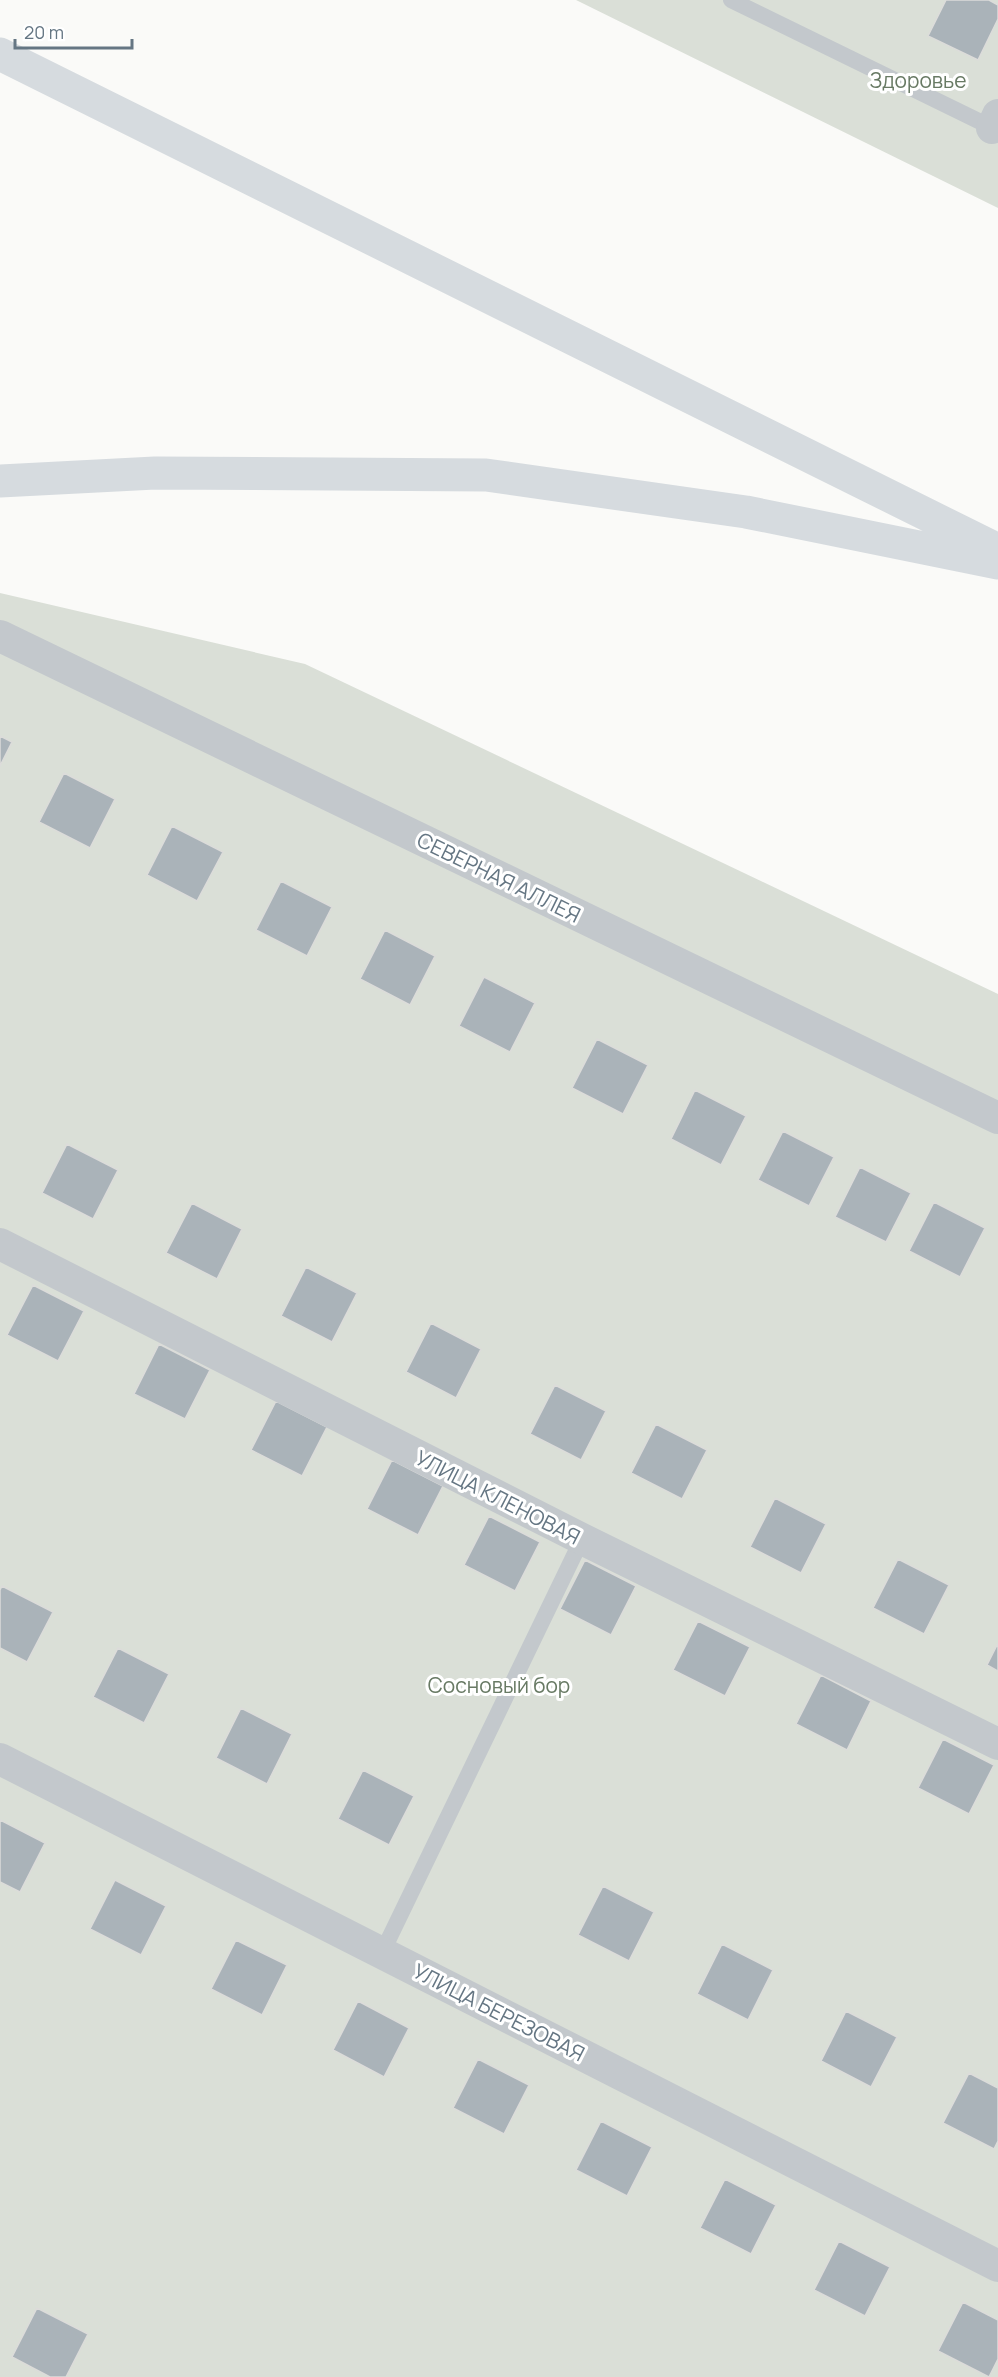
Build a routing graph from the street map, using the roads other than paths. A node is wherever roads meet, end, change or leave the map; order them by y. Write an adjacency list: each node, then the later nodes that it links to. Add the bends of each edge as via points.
1 (731, 0): 3 (lane)
2 (0, 54): 5 (highway)
3 (996, 125)
4 (0, 481): 6 (highway, via 155,473 486,476 746,512)
5 (998, 550)
6 (998, 563)
7 (0, 636): 8 (street, СЕВЕРНАЯ АЛЛЕЯ)
8 (998, 1118)
9 (0, 1244): 10 (street, УЛИЦА КЛЕНОВАЯ)
10 (582, 1539): 11 (street, УЛИЦА КЛЕНОВАЯ); 13 (lane)
11 (998, 1744)
12 (0, 1759): 13 (street, УЛИЦА БЕРЕЗОВАЯ)
13 (382, 1953): 14 (street, УЛИЦА БЕРЕЗОВАЯ)
14 (998, 2266)

